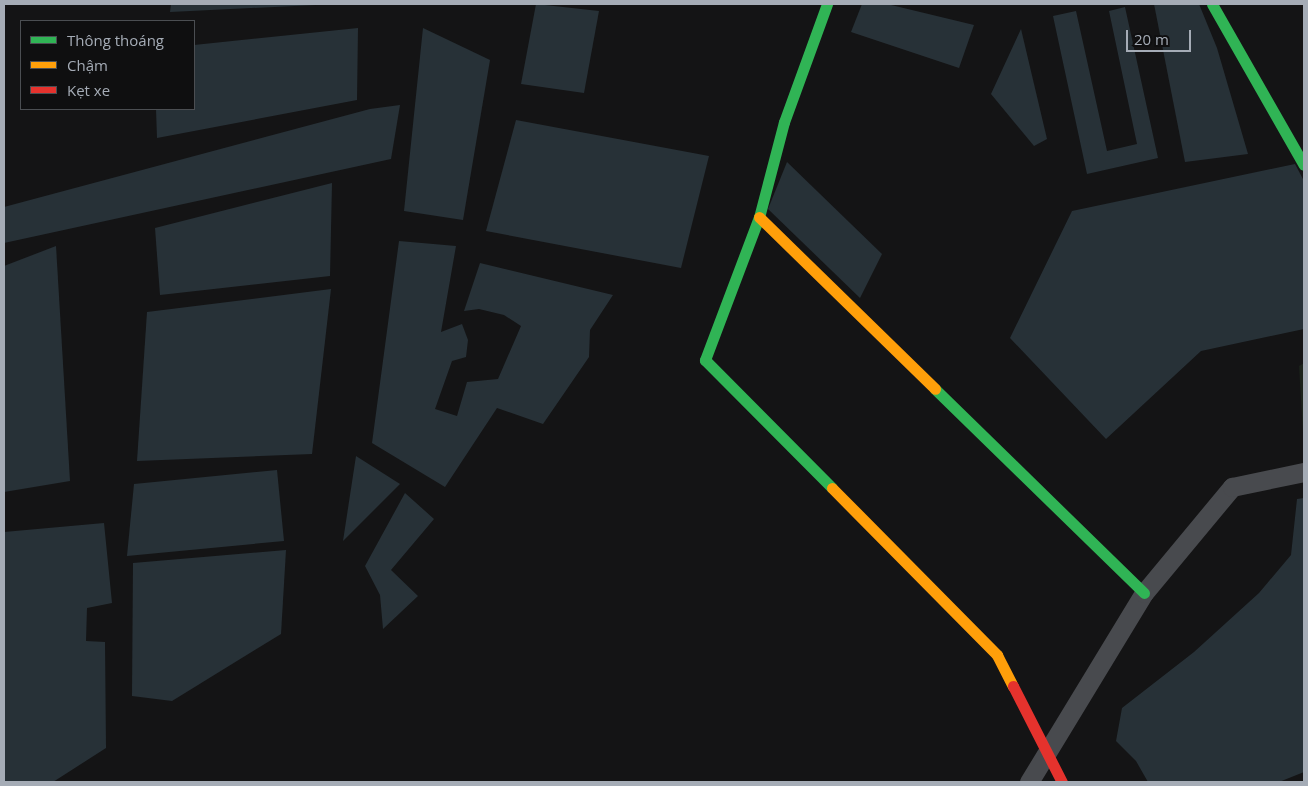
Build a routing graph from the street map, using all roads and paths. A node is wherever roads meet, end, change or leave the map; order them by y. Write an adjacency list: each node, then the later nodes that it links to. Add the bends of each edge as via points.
1 (827, 4): 4 (street, via 784,122)
2 (1212, 4): 3 (street)
3 (1304, 165)
4 (759, 217): 6 (street); 7 (street, via 705,360 998,655)
5 (1304, 472): 6 (street, via 1232,486)
6 (1144, 594): 7 (street)
7 (1048, 755): 8 (street); 9 (street)
8 (1029, 782)
9 (1062, 782)

